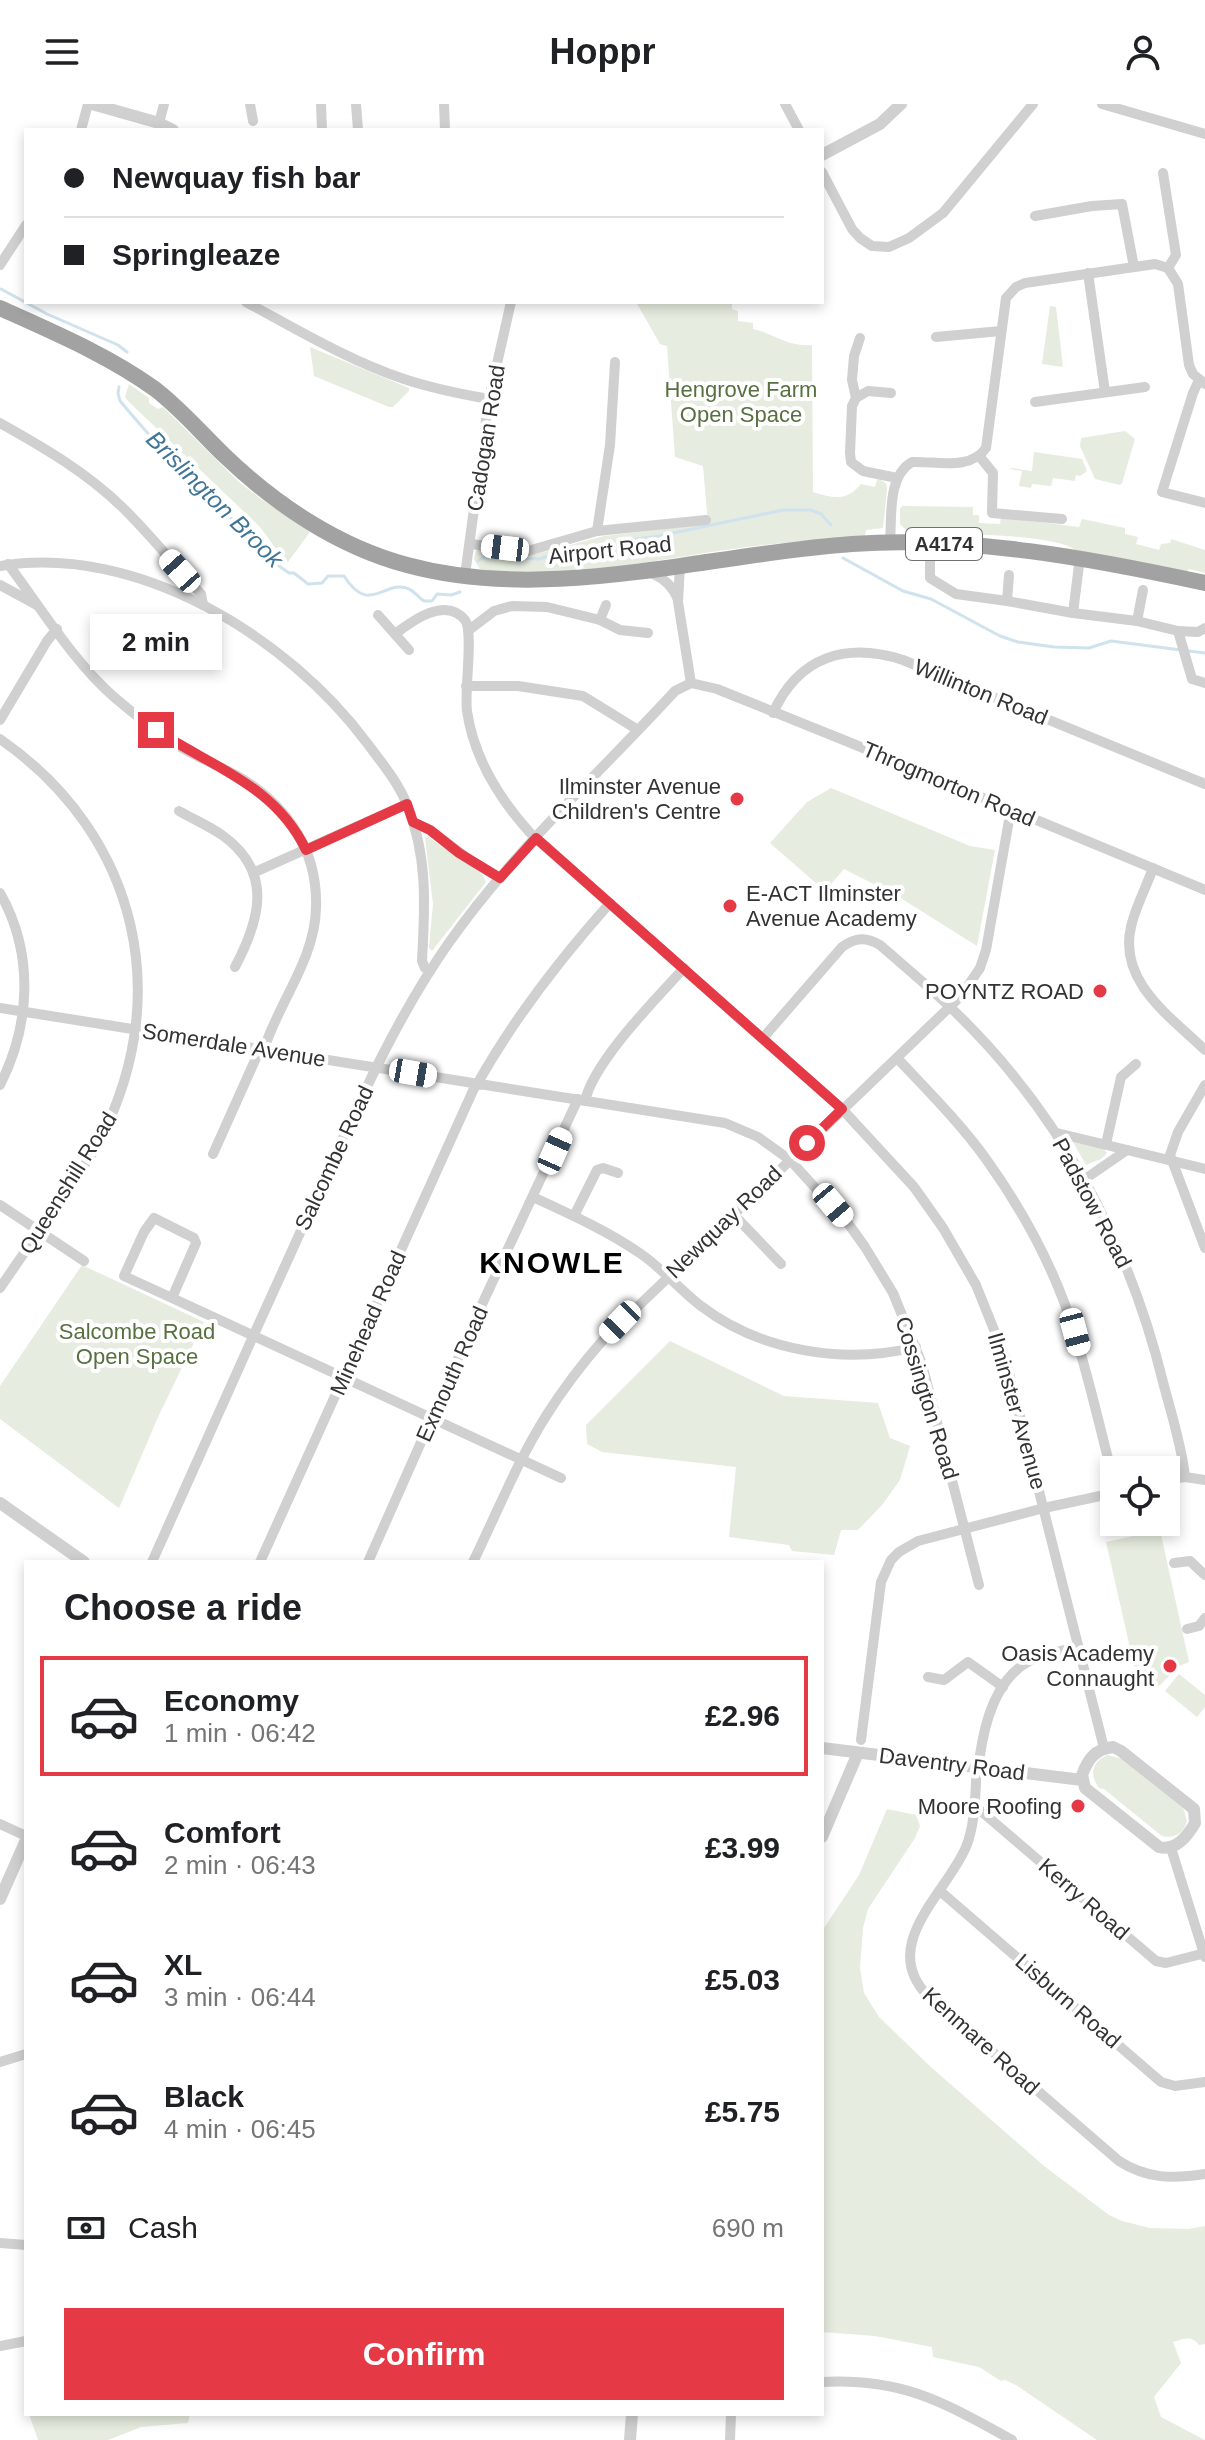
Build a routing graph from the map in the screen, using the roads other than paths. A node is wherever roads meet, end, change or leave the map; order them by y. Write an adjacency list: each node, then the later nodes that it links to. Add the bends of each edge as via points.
1 (90, 104): 12 (street); 13 (street)
2 (164, 104): 12 (street)
3 (250, 104): 11 (street)
4 (321, 104): 15 (street)
5 (356, 104): 16 (street)
6 (444, 104): 17 (street)
7 (785, 104): 18 (street)
8 (901, 104): 20 (street, via 880,124)
9 (1033, 104): 22 (street, via 943,213 889,247 872,246 860,238)
10 (1102, 104): 19 (street)
11 (253, 121)
12 (159, 123): 14 (street)
13 (82, 128)
14 (169, 128)
15 (322, 128)
16 (358, 128)
17 (445, 128)
18 (798, 128)
19 (1205, 134)
20 (824, 154)
21 (1163, 173): 27 (street, via 1176,255)
22 (824, 176)
23 (1035, 216): 26 (street, via 1122,204)
24 (24, 228): 25 (street)
25 (0, 265)
26 (1134, 267): 27 (street); 28 (street)
27 (1168, 268): 36 (street, via 1178,284 1189,365)
28 (1088, 273): 32 (street, via 1016,287 1006,298); 38 (street)
29 (250, 304): 41 (street, via 400,378)
30 (511, 304): 41 (street, Cadogan Road)
31 (0, 308): 57 (highway, Airport Road / A4174, via 154,389 255,483 316,526 404,565)
32 (1001, 331): 33 (street); 44 (street, via 988,441)
33 (936, 337)
34 (860, 338): 40 (street, via 852,380)
35 (615, 362): 49 (street)
36 (1202, 382): 46 (street, via 1193,393 1162,492)
37 (1145, 387): 38 (street)
38 (1105, 392): 42 (street)
39 (891, 393): 40 (street, via 868,391)
40 (856, 398): 45 (street, via 851,462 863,471)
41 (489, 399): 51 (street, Cadogan Road)
42 (1035, 402)
43 (0, 423): 64 (street, via 62,459 120,506 201,594)
44 (980, 457): 45 (street, via 961,463 912,462); 47 (street, via 993,473 992,513)
45 (897, 478): 50 (street)
46 (1205, 503)
47 (1062, 519)
48 (706, 520): 49 (street)
49 (597, 531): 51 (street, via 528,551)
50 (890, 543): 52 (highway, Airport Road / A4174, via 1006,547); 55 (highway, Airport Road / A4174, via 793,549)
51 (470, 544): 57 (street, Cadogan Road)
52 (1080, 557): 59 (highway, Airport Road / A4174); 67 (street)
53 (930, 558): 62 (street, via 930,578 956,594)
54 (3, 564): 64 (street, via 59,563 112,570); 66 (street)
55 (680, 565): 56 (highway, Airport Road / A4174); 63 (street)
56 (645, 570): 57 (highway, Airport Road / A4174, via 546,580); 63 (street, via 661,576)
57 (465, 575)
58 (1009, 575): 62 (street)
59 (1205, 583)
60 (0, 585): 66 (street)
61 (1143, 590): 70 (street)
62 (1007, 601): 67 (street)
63 (678, 602): 78 (street)
64 (203, 605): 86 (street, via 272,648 324,693 362,736)
65 (606, 605): 69 (street)
66 (42, 608): 72 (street)
67 (1073, 613): 70 (street)
68 (378, 615): 76 (street)
69 (600, 620): 73 (street, via 547,607 512,606 494,611); 75 (street, via 620,630)
70 (1137, 621): 74 (street)
71 (1205, 628): 74 (street)
72 (57, 629): 82 (street); 91 (street, via 111,694 156,730 262,793 283,813)
73 (469, 630): 76 (street, via 453,611 433,612 418,616); 80 (street, Ilminster Avenue)
74 (1178, 631): 79 (street, via 1192,679)
75 (648, 633)
76 (395, 634): 77 (street)
77 (409, 650)
78 (691, 683): 81 (street, Throgmorton Road); 83 (street, Salcombe Road, via 675,691)
79 (1205, 683)
80 (466, 686): 83 (street, via 518,686 583,696); 90 (street, Ilminster Avenue, via 467,713 486,771 505,804)
81 (773, 713): 85 (street, Willinton Road, via 798,675 821,659 845,652 876,653); 87 (street, Throgmorton Road)
82 (0, 720)
83 (638, 730): 90 (street, Salcombe Road)
84 (0, 739): 104 (street, Queenshill Road, via 37,766 102,848 133,941)
85 (1205, 784)
86 (407, 804): 89 (street); 91 (street)
87 (1011, 809): 92 (street, Throgmorton Road); 101 (street, Newquay Road, via 986,950 970,984)
88 (179, 811): 93 (street, via 232,843)
89 (413, 822): 94 (street); 100 (street, via 424,868 422,961)
90 (536, 838): 94 (street, Salcombe Road); 97 (street, Ilminster Avenue)
91 (306, 850): 93 (street); 106 (street, via 316,889 314,927)
92 (1153, 868): 95 (street, Throgmorton Road); 107 (street, via 1130,931 1130,960 1142,989)
93 (253, 873): 98 (street, via 258,909)
94 (500, 878): 100 (street, Salcombe Road)
95 (1205, 890)
96 (0, 893): 103 (street, via 22,950)
97 (610, 903): 99 (street, Ilminster Avenue); 112 (street, Minehead Road, via 518,1016)
98 (235, 967)
99 (684, 968): 105 (street, Ilminster Avenue); 114 (street, Exmouth Road, via 620,1042)
100 (430, 971): 110 (street, Salcombe Road)
101 (950, 1007): 105 (street, Padstow Road, via 880,945 861,938 842,947); 108 (street, Newquay Road); 116 (street, Padstow Road)
102 (0, 1008): 103 (street, Somerdale Avenue)
103 (24, 1012): 104 (street, Somerdale Avenue); 111 (street)
104 (136, 1029): 106 (street, Somerdale Avenue); 129 (street, Queenshill Road, via 127,1076 106,1128)
105 (763, 1038): 115 (street, Ilminster Avenue)
106 (262, 1049): 110 (street, Somerdale Avenue); 119 (street)
107 (1205, 1050)
108 (897, 1058): 115 (street, Newquay Road); 140 (street, via 986,1159 1023,1217 1075,1332)
109 (1136, 1064): 117 (street, via 1121,1077)
110 (376, 1067): 112 (street, Somerdale Avenue); 136 (street, Salcombe Road)
111 (0, 1085)
112 (478, 1085): 114 (street, Somerdale Avenue); 138 (street, Minehead Road)
113 (1205, 1085): 121 (street, via 1173,1143)
114 (582, 1100): 120 (street, Somerdale Avenue, via 725,1123 758,1137); 125 (street, Exmouth Road)
115 (842, 1109): 120 (street, Newquay Road); 148 (street, Ilminster Avenue, via 914,1187 976,1285 1005,1357)
116 (1057, 1133): 117 (street); 124 (street, Padstow Road)
117 (1106, 1144): 118 (street)
118 (1127, 1150): 121 (street); 124 (street)
119 (213, 1154)
120 (790, 1160): 127 (street, Newquay Road); 137 (street, Cossington Road, via 865,1247 893,1293)
121 (1172, 1161): 122 (street); 130 (street)
122 (1205, 1169)
123 (618, 1173): 128 (street, via 597,1170)
124 (1085, 1179): 142 (street, Padstow Road, via 1142,1305)
125 (533, 1197): 128 (street); 139 (street, Exmouth Road)
126 (0, 1205): 129 (street)
127 (733, 1214): 132 (street); 133 (street, Newquay Road)
128 (574, 1216): 133 (street, via 640,1253)
129 (40, 1231): 131 (street); 134 (street, Queenshill Road)
130 (1205, 1248)
131 (84, 1261)
132 (781, 1264)
133 (668, 1276): 137 (street, via 711,1313 779,1344 856,1355); 141 (street, Newquay Road, via 572,1377)
134 (0, 1288)
135 (172, 1298): 135 (street, via 196,1243 154,1218 124,1276); 136 (street)
136 (253, 1336): 138 (street); 151 (street, Salcombe Road)
137 (916, 1347): 149 (street, Cossington Road)
138 (343, 1379): 139 (street); 152 (street, Minehead Road)
139 (432, 1419): 141 (street); 153 (street, Exmouth Road)
140 (1107, 1456)
141 (522, 1460): 143 (street); 154 (street, Newquay Road)
142 (1185, 1477): 144 (street); 145 (street)
143 (561, 1478)
144 (1180, 1478)
145 (1205, 1480)
146 (1100, 1496): 148 (street)
147 (0, 1503): 150 (street)
148 (1044, 1508): 149 (street); 160 (street, Ilminster Avenue)
149 (965, 1528): 157 (street, Cossington Road); 163 (street, via 908,1546 886,1569)
150 (81, 1560)
151 (153, 1560)
152 (261, 1560)
153 (369, 1560)
154 (474, 1560)
155 (1174, 1563): 156 (street, via 1190,1561)
156 (1202, 1572)
157 (979, 1585)
158 (1205, 1618): 159 (street)
159 (1187, 1629)
160 (1079, 1647): 162 (street, Kenmare Road, via 1030,1660); 165 (street, Ilminster Avenue)
161 (928, 1677): 162 (street, via 944,1680 968,1662)
162 (1003, 1687): 166 (street, Kenmare Road, via 985,1719)
163 (859, 1747): 164 (street, Daventry Road); 166 (street, Daventry Road); 171 (street)
164 (824, 1748)
165 (1104, 1748): 167 (street, via 1083,1771); 169 (street, via 1121,1751)
166 (978, 1760): 167 (street, Daventry Road); 168 (street, Kenmare Road)
167 (1082, 1780): 174 (street, via 1089,1792 1159,1847)
168 (974, 1805): 175 (street, Kenmare Road, via 967,1845); 177 (street, Kerry Road, via 1154,1959 1166,1963)
169 (1200, 1818): 174 (street)
170 (0, 1824): 172 (street)
171 (824, 1832)
172 (24, 1837)
173 (24, 1843): 176 (street)
174 (1171, 1848): 177 (street)
175 (940, 1891): 180 (street, Lisburn Road, via 1161,2082); 181 (street, Kenmare Road, via 910,1945 912,1972 925,1994 1119,2161 1158,2177)
176 (0, 1899)
177 (1205, 1955)
178 (24, 2055): 179 (street)
179 (0, 2062)
180 (1205, 2082)
181 (1205, 2174)
182 (0, 2243): 183 (street)
183 (24, 2245)
184 (24, 2341): 185 (street)
185 (0, 2346)
186 (824, 2382): 191 (street, via 856,2380 907,2389)
187 (632, 2416): 189 (street)
188 (731, 2416): 190 (street)
189 (630, 2440)
190 (730, 2440)
191 (1012, 2440)

